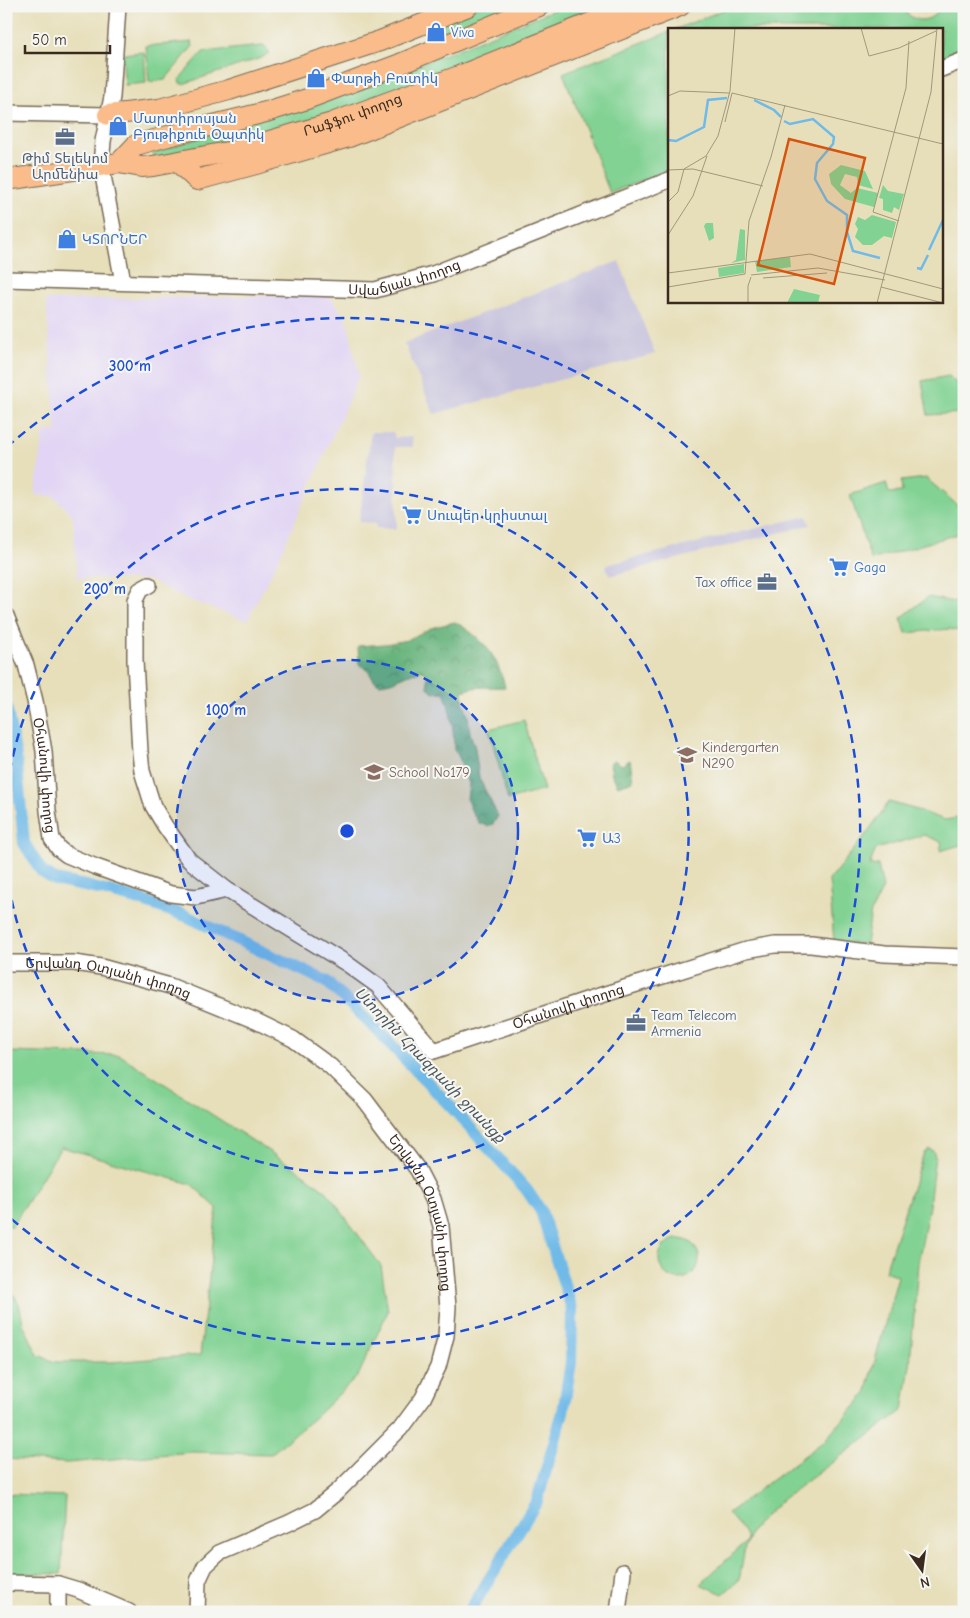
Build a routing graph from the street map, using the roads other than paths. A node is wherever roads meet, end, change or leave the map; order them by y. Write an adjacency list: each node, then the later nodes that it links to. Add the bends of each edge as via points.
1 (118, 6): 9 (street)
2 (468, 6): 9 (main road, via 380,41 229,90 159,108)
3 (539, 6): 11 (main road, Րաֆֆու փողոց, via 307,99 136,145)
4 (633, 6): 10 (main road, Րաֆֆու փողոց, via 332,123 238,150)
5 (680, 6): 10 (main road, via 350,137 197,180)
6 (964, 60): 7 (street)
7 (942, 69)
8 (6, 113): 9 (street)
9 (108, 115): 11 (street, via 103,141)
10 (178, 162): 11 (main road, Րաֆֆու փողոց, via 142,167)
11 (110, 164): 12 (main road, Րաֆֆու փողոց); 15 (street)
12 (6, 180)
13 (668, 180): 15 (street, Սվաճյան փողոց, via 433,274 375,290)
14 (6, 279): 15 (street, Սվաճյան փողոց)
15 (123, 282)
16 (149, 585): 18 (street, Օհանովի փողոց, via 140,590 135,600 142,771 153,806 189,860)
17 (6, 616): 18 (street, Օհանովի փողոց, via 26,665 35,701 44,751 52,839 59,850 171,894 196,898)
18 (227, 890): 19 (street, Օհանովի փողոց, via 378,986 434,1051 756,948 811,945 884,954)
19 (964, 957)
20 (6, 963): 26 (street, Երվանդ Օտյանի փողոց, via 74,963 118,972 170,986 293,1039 330,1066 364,1100 418,1170 433,1199 441,1226 448,1307 446,1336 438,1367 422,1398 400,1429 315,1510 219,1553 205,1566 198,1581)
21 (623, 1572): 27 (street)
22 (6, 1583): 23 (street)
23 (58, 1584): 24 (street); 25 (street)
24 (58, 1612)
25 (129, 1612)
26 (197, 1612)
27 (618, 1612)

